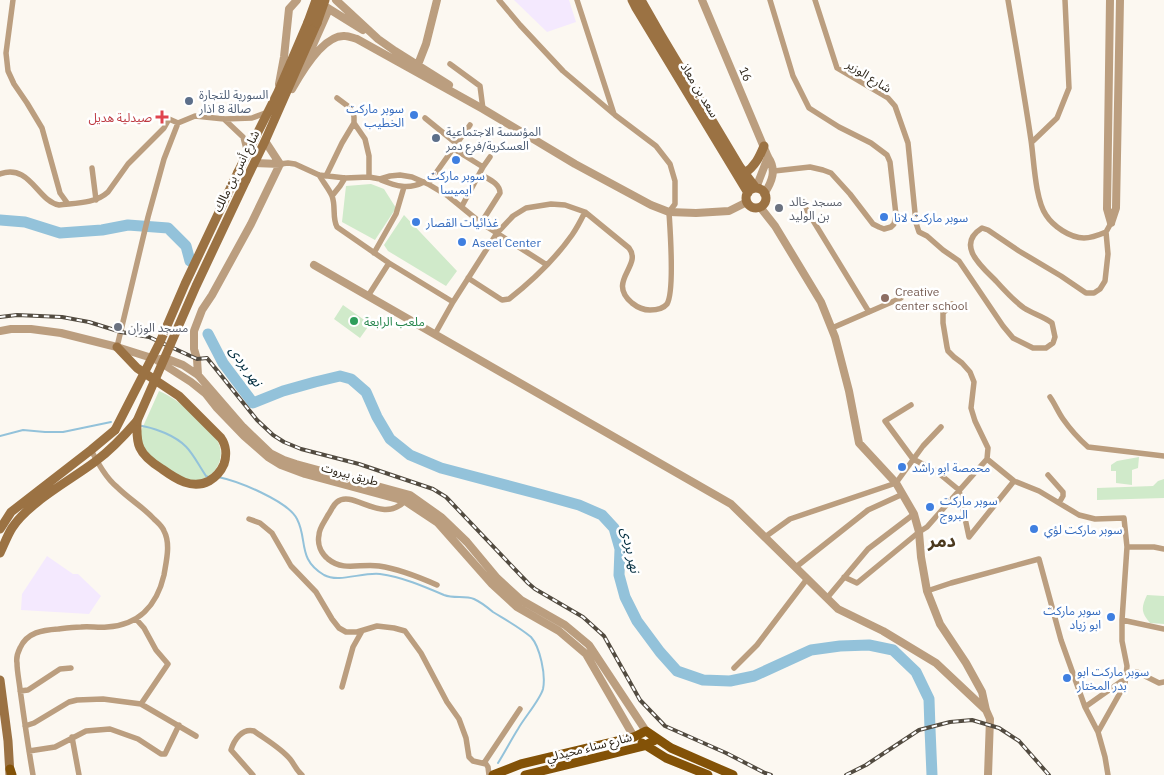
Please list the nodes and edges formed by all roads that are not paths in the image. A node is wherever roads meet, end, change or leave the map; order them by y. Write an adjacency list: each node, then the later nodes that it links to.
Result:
1 (14, 0): 62 (street)
2 (289, 0): 19 (street)
3 (298, 0): 19 (street)
4 (314, 0): 20 (street); 21 (main road, شارع أنس بن مالك, bridge)
5 (324, 0): 21 (main road, شارع أنس بن مالك, bridge)
6 (336, 0): 22 (street)
7 (437, 0): 24 (street)
8 (499, 0): 30 (street)
9 (577, 0): 30 (street)
10 (632, 0): 60 (main road, سعد بن معاذ)
11 (641, 0): 48 (main road, سعد بن معاذ)
12 (702, 0): 39 (street, 16)
13 (770, 0): 47 (street)
14 (815, 0): 70 (street, شارع الوزير)
15 (1008, 0): 37 (street)
16 (1066, 0): 37 (street)
17 (1110, 0): 68 (street)
18 (1120, 0): 68 (street)
19 (289, 9): 26 (street)
20 (329, 9): 22 (street); 25 (street)
21 (312, 22): 26 (main road, شارع أنس بن مالك); 29 (main road, شارع أنس بن مالك)
22 (378, 39): 24 (street)
23 (450, 64): 28 (street)
24 (417, 68): 25 (street); 28 (street)
25 (296, 81): 29 (street)
26 (278, 92): 29 (main road, شارع أنس بن مالك)
27 (337, 98): 34 (street)
28 (483, 109): 67 (street)
29 (272, 114): 32 (street); 36 (main road, شارع أنس بن مالك); 40 (main road, شارع أنس بن مالك)
30 (615, 115): 67 (street)
31 (425, 118): 38 (street)
32 (224, 119): 33 (street); 40 (street)
33 (178, 123): 61 (street); 85 (street)
34 (354, 123): 52 (street); 53 (street)
35 (470, 125): 38 (street)
36 (265, 141): 43 (main road, شارع أنس بن مالك); 44 (street)
37 (1032, 142): 70 (street)
38 (455, 146): 45 (street); 56 (street)
39 (764, 146): 42 (street, 16); 48 (main road)
40 (247, 154): 92 (main road, شارع أنس بن مالك, bridge)
41 (490, 157): 45 (street)
42 (768, 157): 47 (street, 16); 58 (street)
43 (254, 163): 44 (street); 90 (main road, شارع أنس بن مالك, bridge)
44 (280, 164): 51 (street); 87 (street)
45 (483, 167): 50 (street)
46 (92, 168): 61 (street)
47 (774, 171): 58 (street)
48 (745, 173): 58 (main road, سعد بن معاذ)
49 (0, 174): 62 (street)
50 (480, 174): 63 (street); 69 (street)
51 (319, 175): 52 (street); 59 (street)
52 (326, 176): 54 (street)
53 (370, 177): 54 (street); 55 (street)
54 (344, 178): 59 (street)
55 (380, 180): 56 (street); 57 (street)
56 (426, 183): 57 (street); 63 (street)
57 (404, 187): 72 (street)
58 (760, 191): 60 (main road); 64 (main road)
59 (332, 196): 72 (street)
60 (747, 198): 64 (main road); 67 (street)
61 (96, 200): 62 (street)
62 (68, 204)
63 (462, 206): 69 (street)
64 (760, 206): 82 (street)
65 (806, 209): 81 (street)
66 (585, 212): 67 (street); 71 (street); 75 (street)
67 (669, 212)
68 (1110, 222): 70 (street)
69 (481, 223): 71 (street)
70 (1106, 232)
71 (497, 233): 75 (street); 76 (street)
72 (374, 253): 73 (street)
73 (389, 263): 77 (street); 79 (street)
74 (314, 265): 77 (street)
75 (547, 265): 76 (street)
76 (468, 278): 79 (street)
77 (368, 296): 84 (street)
78 (901, 298): 81 (street)
79 (453, 302): 84 (street)
80 (952, 304): 95 (street)
81 (869, 312): 82 (street)
82 (832, 328): 99 (street)
83 (0, 332): 85 (street, طريق بيروت)
84 (435, 334): 108 (street)
85 (117, 347): 86 (street, طريق بيروت); 90 (main road)
86 (155, 359): 87 (street); 102 (street, طريق بيروت)
87 (198, 375): 135 (street)
88 (1050, 397): 93 (street)
89 (911, 405): 94 (street)
90 (137, 421): 96 (main road)
91 (941, 427): 94 (street)
92 (91, 450): 96 (street); 106 (main road)
93 (1164, 456)
94 (913, 459): 99 (street); 100 (street)
95 (987, 459): 98 (street); 100 (street)
96 (96, 461): 111 (main road); 118 (street)
97 (1048, 475): 103 (street)
98 (1014, 481): 100 (street); 103 (street)
99 (896, 483): 101 (street); 108 (street)
100 (959, 490): 107 (street)
101 (903, 494): 104 (street); 112 (street)
102 (404, 501): 115 (street); 138 (street, طريق بيروت)
103 (1059, 504): 109 (street)
104 (914, 514): 107 (street); 113 (street)
105 (249, 519): 121 (street)
106 (0, 529)
107 (919, 532): 113 (street); 116 (street)
108 (765, 537): 112 (street)
109 (1127, 547): 110 (street); 119 (street)
110 (1164, 549)
111 (0, 553)
112 (796, 567): 114 (street)
113 (844, 577): 117 (street)
114 (807, 579): 117 (street); 123 (street)
115 (437, 585)
116 (927, 591): 130 (street); 132 (street)
117 (827, 598): 132 (street)
118 (136, 619): 128 (street); 129 (street)
119 (1122, 620): 120 (street); 124 (street)
120 (1164, 629)
121 (362, 631): 127 (street); 143 (street)
122 (71, 668): 128 (street)
123 (734, 668)
124 (1126, 678): 126 (street); 130 (street); 136 (street)
125 (0, 680): 145 (main road)
126 (1164, 682)
127 (342, 687)
128 (20, 691): 134 (street)
129 (141, 704): 133 (street); 134 (street)
130 (1085, 707): 136 (street)
131 (520, 709): 143 (street)
132 (986, 710): 155 (street)
133 (179, 725): 137 (street); 139 (street)
134 (25, 726): 142 (street)
135 (646, 731): 138 (main road); 140 (main road)
136 (1098, 732): 156 (street)
137 (196, 736)
138 (634, 737): 141 (main road); 151 (main road)
139 (72, 738): 142 (street); 147 (street)
140 (657, 739): 141 (main road, شارع سناء محيدلي); 154 (main road)
141 (644, 746): 152 (main road, شارع سناء محيدلي); 153 (main road)
142 (29, 751): 146 (street)
143 (484, 763): 150 (street)
144 (294, 772): 148 (street); 149 (street)
145 (11, 773)
146 (33, 775)
147 (79, 775)
148 (253, 775)
149 (302, 775)
150 (488, 775)
151 (493, 775)
152 (525, 775)
153 (708, 775)
154 (733, 775)
155 (988, 775)
156 (1108, 775)

